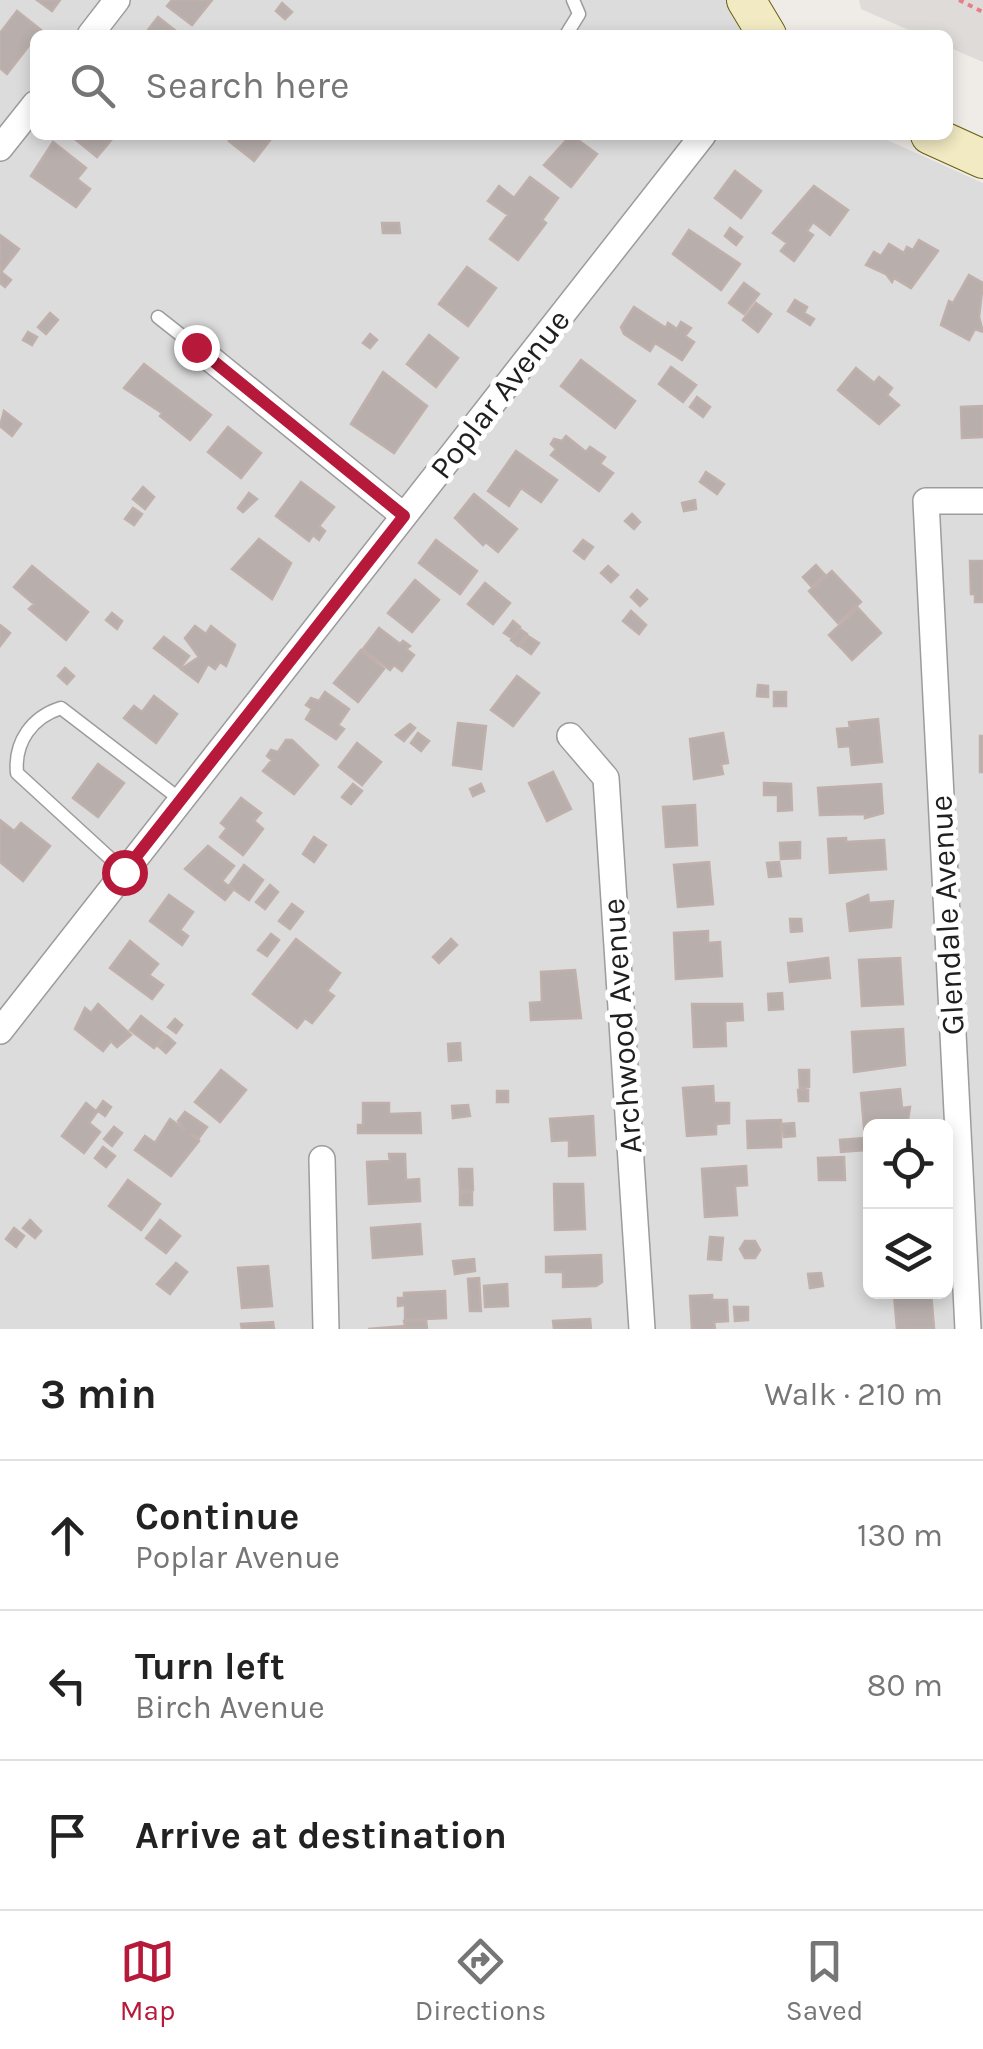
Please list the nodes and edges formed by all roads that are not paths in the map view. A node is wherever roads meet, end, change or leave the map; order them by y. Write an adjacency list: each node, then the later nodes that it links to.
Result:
1 (117, 0): 4 (street)
2 (573, 0): 5 (lane)
3 (746, 0): 6 (main road)
4 (94, 30)
5 (569, 30)
6 (763, 30)
7 (30, 110): 10 (street)
8 (699, 140): 15 (street, Poplar Avenue)
9 (941, 140): 11 (main road)
10 (0, 148)
11 (983, 159)
12 (158, 316): 13 (lane)
13 (196, 347): 15 (street)
14 (983, 501): 23 (street, Glendale Avenue)
15 (404, 516): 17 (street, Poplar Avenue)
16 (570, 736): 22 (street, Archwood Avenue)
17 (181, 800): 18 (street, Poplar Avenue); 18 (lane)
18 (124, 872): 19 (street, Poplar Avenue)
19 (2, 1023)
20 (322, 1159): 21 (street)
21 (326, 1329)
22 (642, 1329)
23 (968, 1329)

